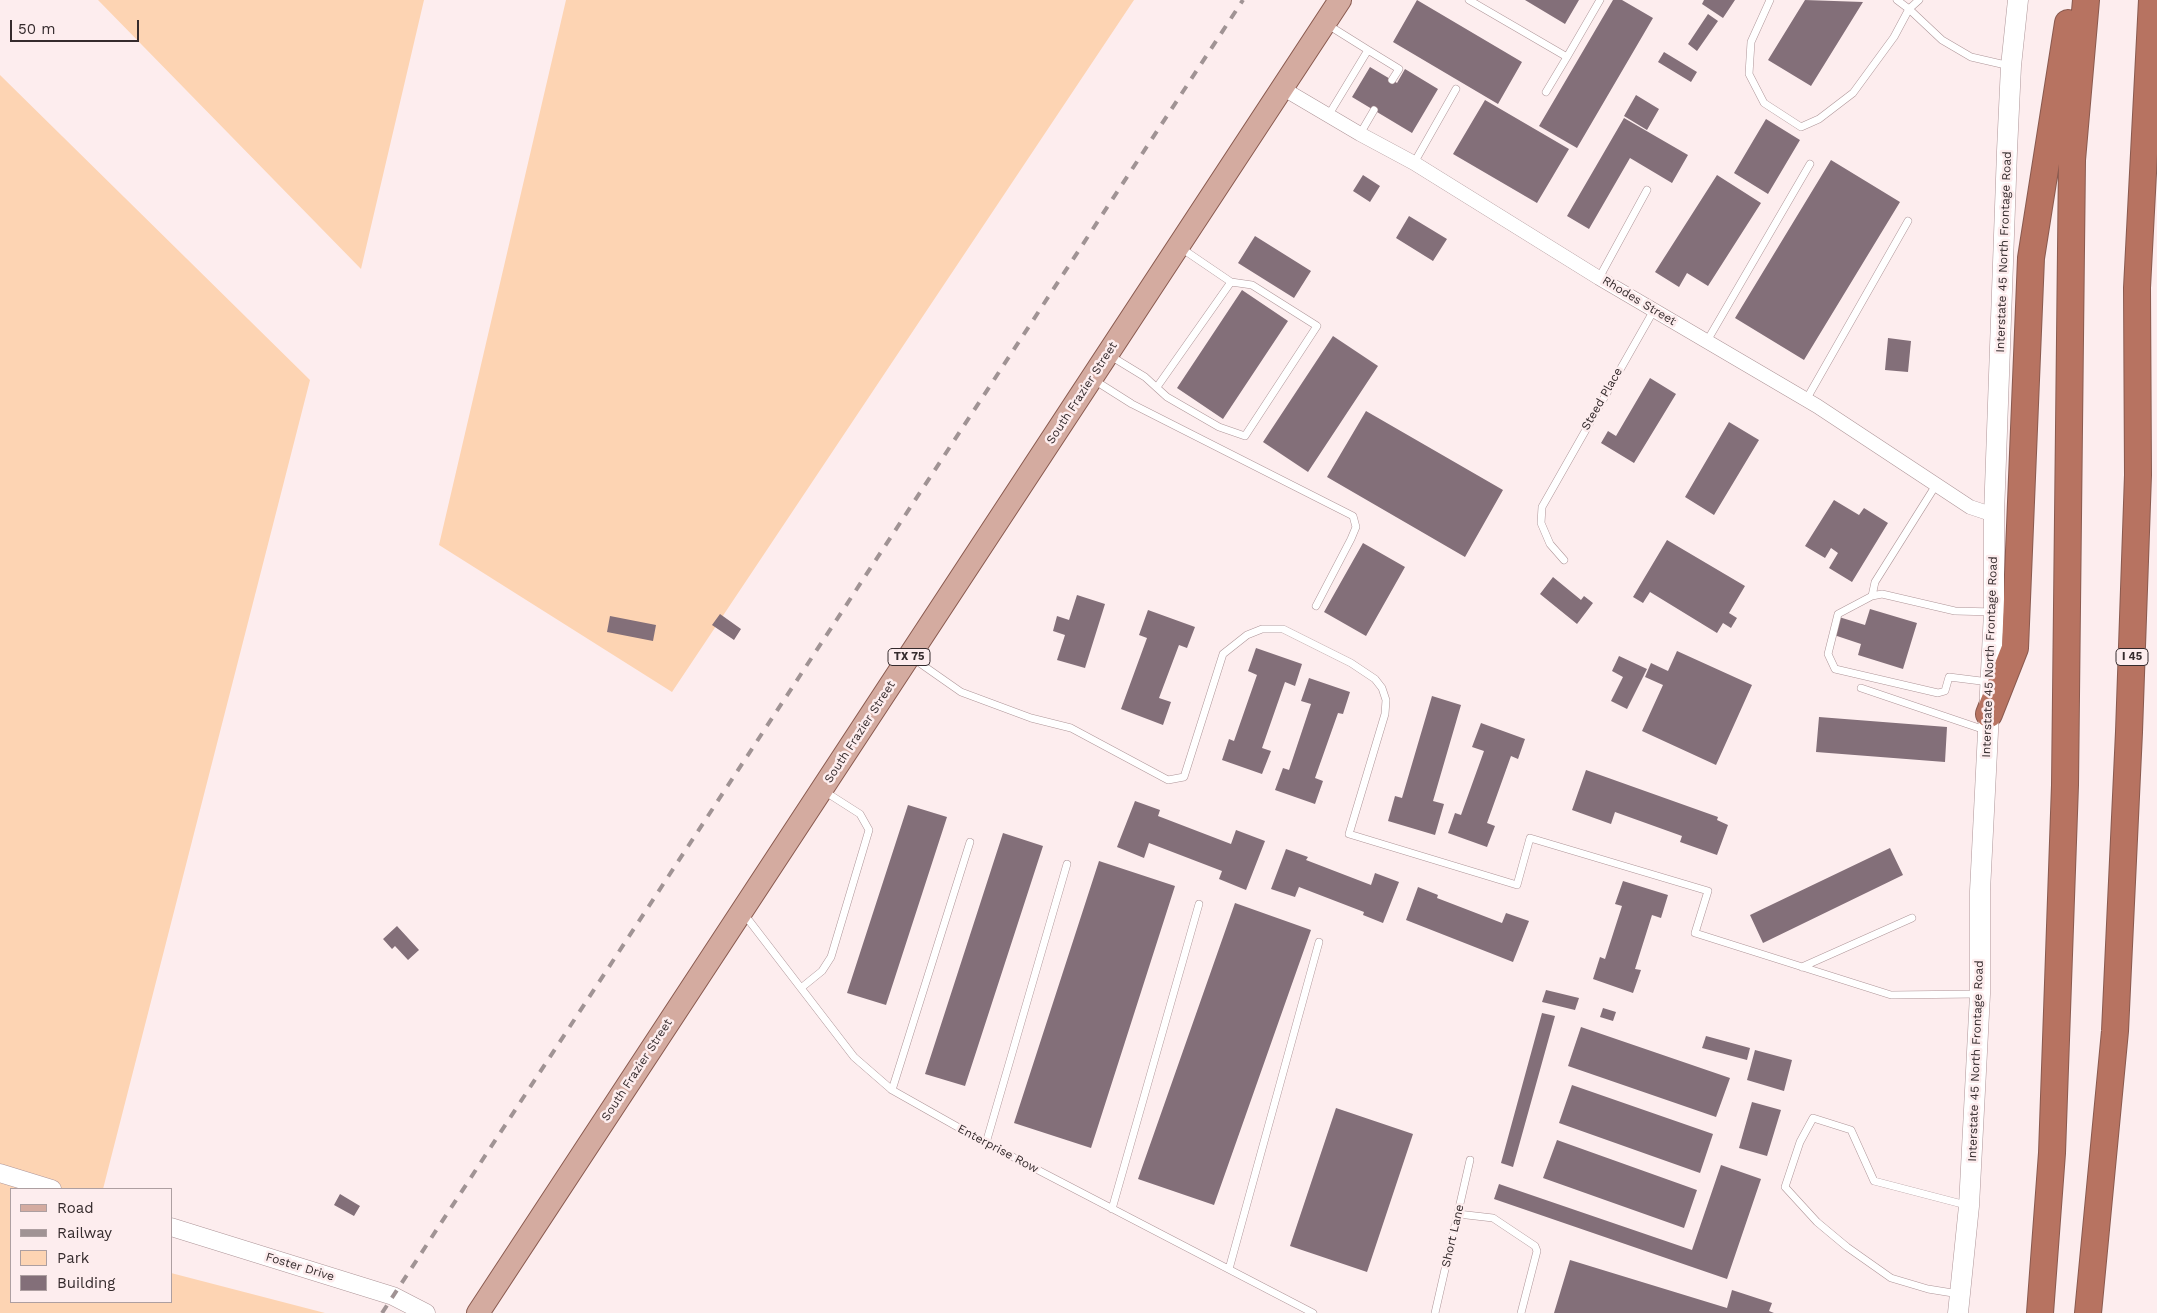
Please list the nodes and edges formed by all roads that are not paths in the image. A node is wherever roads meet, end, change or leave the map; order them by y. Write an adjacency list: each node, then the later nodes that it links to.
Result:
1 (1340, 0): 12 (main road, South Frazier Street / TX 75)
2 (1469, 0): 14 (lane)
3 (1600, 0): 14 (lane)
4 (1770, 0): 11 (lane)
5 (1897, 0): 11 (lane)
6 (1919, 0): 11 (lane)
7 (2018, 0): 15 (main road, Interstate 45 North Frontage Road)
8 (2071, 0): 45 (highway)
9 (2086, 0): 72 (highway)
10 (2152, 0): 73 (highway, I 45)
11 (1909, 9): 15 (lane)
12 (1325, 23): 13 (lane); 17 (main road, South Frazier Street / TX 75)
13 (1368, 50): 16 (lane); 21 (lane)
14 (1567, 57): 19 (lane)
15 (2011, 66): 37 (main road, Interstate 45 North Frontage Road)
16 (1392, 80)
17 (1282, 88): 21 (street, Rhodes Street); 27 (main road, South Frazier Street / TX 75)
18 (1456, 90): 23 (lane)
19 (1546, 92)
20 (1374, 110): 22 (lane)
21 (1328, 116): 22 (street, Rhodes Street)
22 (1360, 134): 23 (street, Rhodes Street)
23 (1414, 164): 28 (street, Rhodes Street)
24 (1810, 164): 31 (lane)
25 (1647, 190): 28 (lane)
26 (1908, 221): 35 (lane)
27 (1178, 246): 29 (lane); 32 (main road, South Frazier Street / TX 75)
28 (1599, 278): 30 (street, Rhodes Street)
29 (1231, 282): 34 (lane); 34 (lane)
30 (1654, 310): 31 (street, Rhodes Street); 38 (lane, Steed Place)
31 (1706, 341): 35 (street, Rhodes Street)
32 (1108, 354): 33 (main road, South Frazier Street / TX 75); 34 (lane)
33 (1092, 378): 40 (lane); 42 (main road, South Frazier Street / TX 75)
34 (1157, 388)
35 (1806, 400): 36 (street, Rhodes Street)
36 (1936, 485): 37 (street, Rhodes Street); 39 (lane)
37 (1994, 515): 41 (main road, Interstate 45 North Frontage Road)
38 (1564, 560)
39 (1872, 596): 41 (lane); 43 (lane)
40 (1316, 606)
41 (1994, 612): 43 (main road, Interstate 45 North Frontage Road)
42 (910, 656): 46 (main road, South Frazier Street / TX 75); 53 (lane)
43 (1990, 682): 45 (main road, Interstate 45 North Frontage Road)
44 (1861, 688): 45 (lane)
45 (1989, 722): 55 (main road, Interstate 45 North Frontage Road)
46 (822, 789): 50 (main road, South Frazier Street / TX 75); 54 (lane)
47 (970, 842): 56 (lane)
48 (1067, 864): 57 (lane)
49 (1198, 904): 62 (lane)
50 (742, 911): 54 (lane, Enterprise Row); 68 (main road, South Frazier Street / TX 75)
51 (1912, 918): 53 (lane)
52 (1319, 942): 65 (lane)
53 (1802, 967): 55 (lane)
54 (802, 988): 56 (lane, Enterprise Row)
55 (1980, 994): 61 (main road, Interstate 45 North Frontage Road)
56 (892, 1090): 57 (lane, Enterprise Row)
57 (986, 1143): 62 (lane, Enterprise Row)
58 (1470, 1160): 63 (lane, Short Lane)
59 (0, 1173): 60 (street)
60 (49, 1188)
61 (1969, 1206): 66 (main road, Interstate 45 North Frontage Road); 66 (lane)
62 (1112, 1209): 65 (lane, Enterprise Row)
63 (1458, 1214): 70 (lane, Short Lane); 71 (lane)
64 (172, 1226): 67 (street, Foster Drive)
65 (1229, 1269): 69 (lane, Enterprise Row)
66 (1959, 1303)
67 (426, 1313)
68 (478, 1313)
69 (1313, 1313)
70 (1435, 1313)
71 (1521, 1313)
72 (2040, 1313)
73 (2088, 1313)

